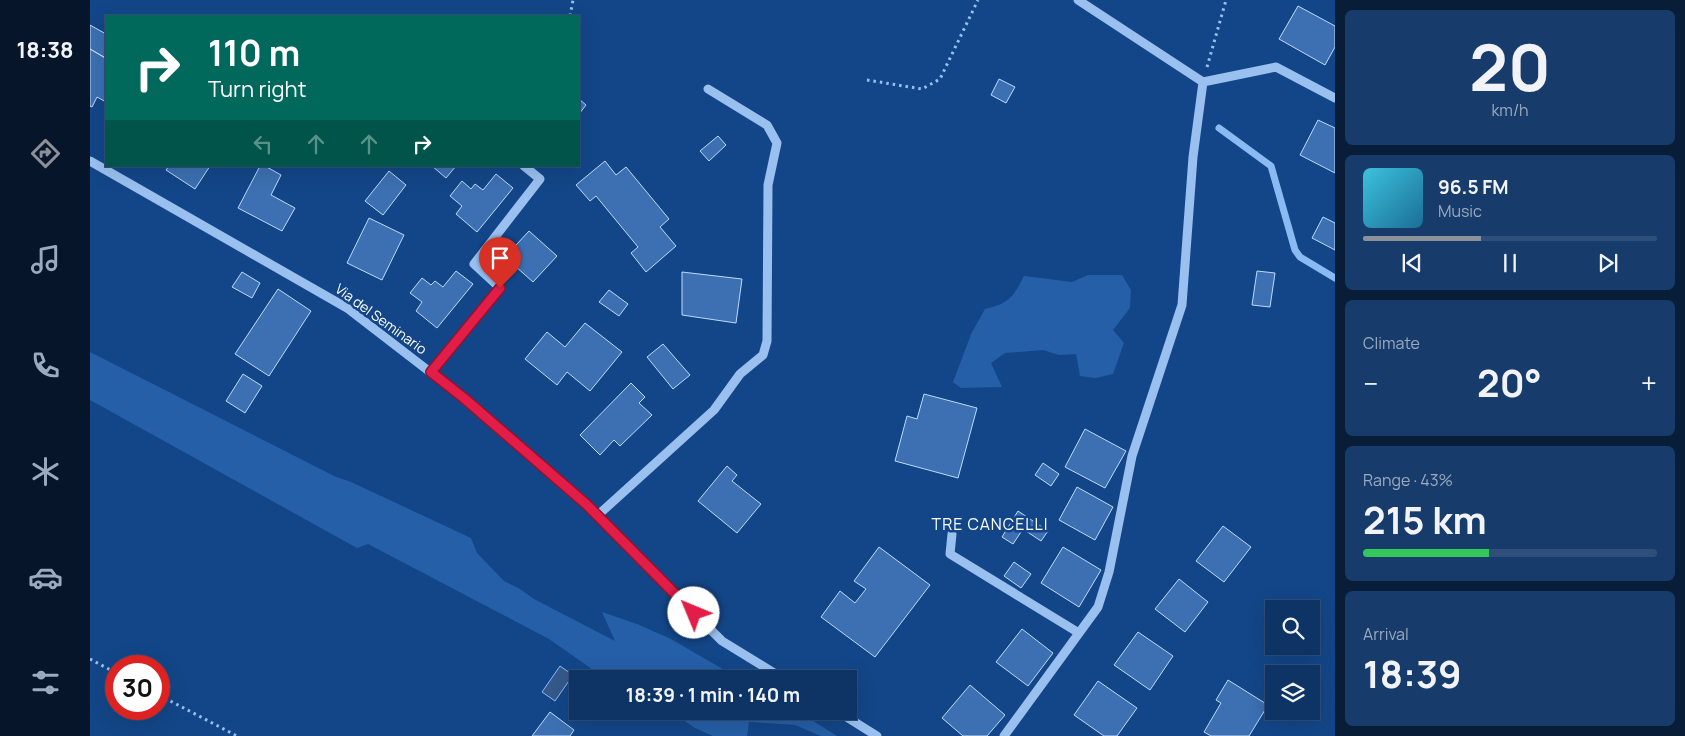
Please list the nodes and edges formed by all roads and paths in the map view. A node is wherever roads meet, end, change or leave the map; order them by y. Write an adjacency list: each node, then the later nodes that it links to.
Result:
1 (573, 0): 5 (path)
2 (978, 0): 6 (path)
3 (1078, 0): 7 (street)
4 (1226, 0): 7 (path)
5 (570, 15)
6 (867, 80)
7 (1203, 82): 9 (street); 15 (street)
8 (708, 89): 13 (street)
9 (1335, 98)
10 (90, 162): 12 (street, Via del Seminario)
11 (525, 167): 12 (street)
12 (431, 372): 13 (street, Via del Seminario)
13 (597, 516): 18 (street, Via del Seminario)
14 (952, 534): 15 (street)
15 (1079, 634): 23 (street)
16 (90, 659): 17 (path)
17 (105, 667)
18 (769, 670)
19 (170, 701): 21 (path)
20 (851, 720): 22 (street)
21 (237, 736)
22 (877, 736)
23 (1004, 736)

